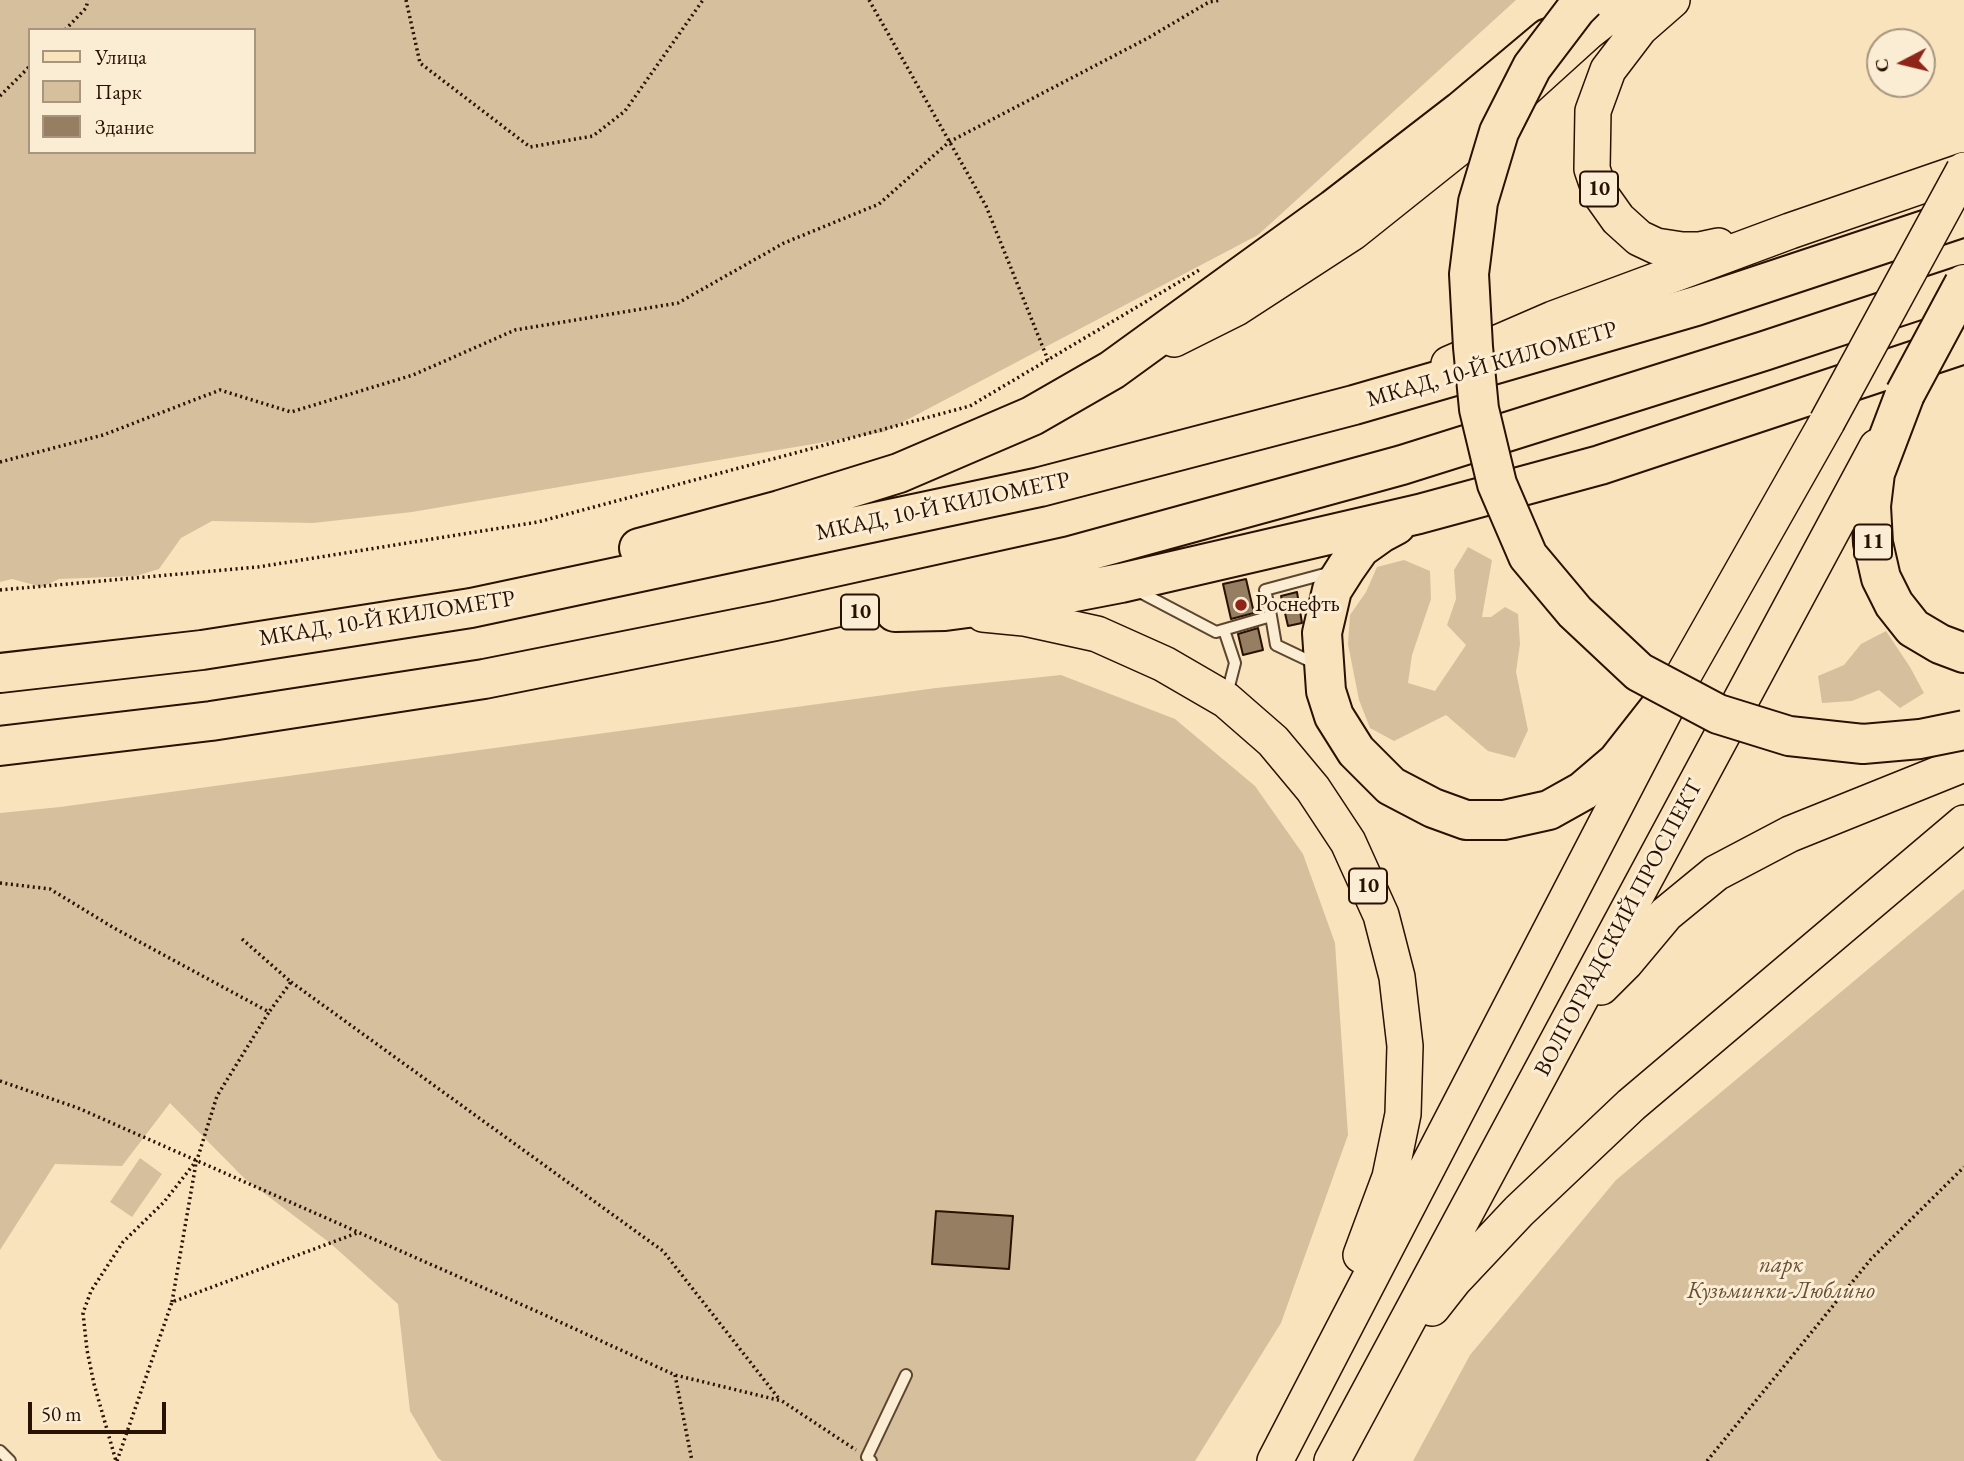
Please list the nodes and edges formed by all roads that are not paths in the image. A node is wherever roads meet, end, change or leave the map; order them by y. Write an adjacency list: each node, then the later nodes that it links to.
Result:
1 (1585, 0): 26 (highway, bridge)
2 (1592, 0): 10 (highway)
3 (1629, 0): 10 (main road)
4 (1672, 0): 7 (main road, 10)
5 (1964, 171): 7 (main road); 24 (main road, bridge)
6 (1964, 216): 12 (highway, МКАД, 10-Й КИЛОМЕТР)
7 (1790, 231): 12 (main road)
8 (1964, 285): 11 (highway, bridge); 19 (highway)
9 (1964, 344): 13 (highway)
10 (1112, 370): 16 (highway)
11 (1905, 394): 21 (highway, 11); 30 (main road, ВОЛГОГРАДСКИЙ ПРОСПЕКТ)
12 (1354, 405): 16 (highway, МКАД, 10-Й КИЛОМЕТР)
13 (1419, 514): 14 (highway); 15 (highway)
14 (1346, 568): 18 (lane); 22 (highway)
15 (1121, 583): 17 (highway); 20 (lane)
16 (471, 607): 23 (highway, МКАД, 10-Й КИЛОМЕТР)
17 (945, 611): 19 (highway, 10); 25 (main road, 10)
18 (1270, 616): 20 (lane); 22 (lane)
19 (775, 621): 27 (highway)
20 (1224, 630): 25 (lane)
21 (1964, 653)
22 (1323, 668): 24 (highway)
23 (0, 673)
24 (1679, 682): 33 (main road)
25 (1226, 700): 33 (main road, 10)
26 (1964, 730)
27 (0, 746)
28 (1964, 764): 30 (main road)
29 (1964, 823): 32 (main road)
30 (1572, 1016): 32 (main road, ВОЛГОГРАДСКИЙ ПРОСПЕКТ)
31 (906, 1376): 35 (lane)
32 (1372, 1386): 38 (main road, ВОЛГОГРАДСКИЙ ПРОСПЕКТ)
33 (1306, 1401): 37 (main road)
34 (0, 1451): 36 (lane)
35 (869, 1459)
36 (10, 1461)
37 (1275, 1461)
38 (1332, 1461)

